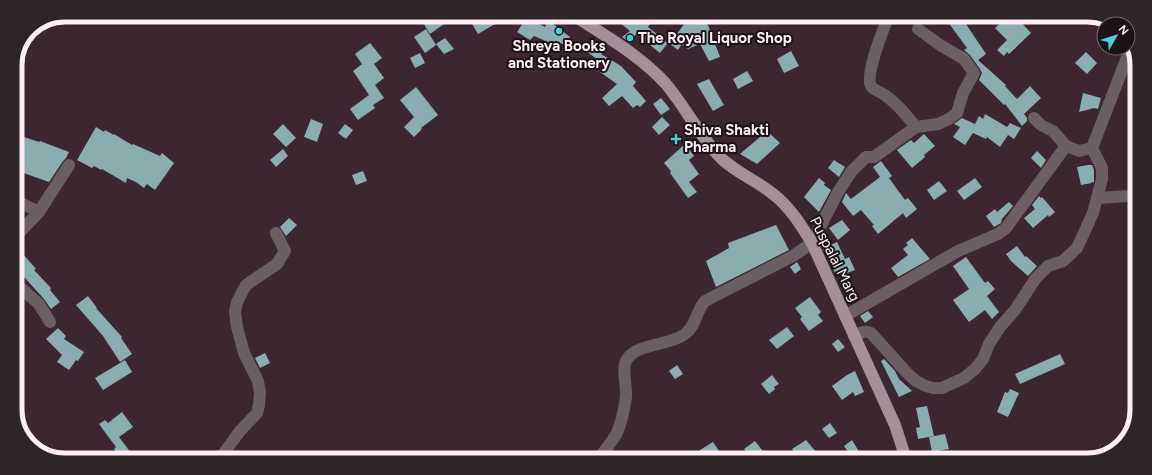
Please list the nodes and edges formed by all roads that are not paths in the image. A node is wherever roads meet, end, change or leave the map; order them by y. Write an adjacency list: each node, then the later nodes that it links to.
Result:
1 (584, 22): 16 (main road, Puspalal Marg)
2 (887, 22): 6 (street)
3 (918, 29): 6 (street)
4 (1128, 56): 8 (street)
5 (1034, 118): 7 (street)
6 (916, 127): 16 (street)
7 (1066, 146): 8 (street); 18 (street)
8 (1092, 148): 11 (street)
9 (69, 165): 13 (street)
10 (1130, 195): 11 (street)
11 (1097, 198): 20 (street)
12 (22, 204): 13 (street)
13 (39, 212): 14 (street)
14 (22, 230)
15 (276, 233): 21 (street)
16 (812, 243): 18 (main road, Puspalal Marg); 22 (street)
17 (22, 289): 19 (street)
18 (845, 316): 20 (main road, Puspalal Marg)
19 (50, 322)
20 (854, 336): 23 (main road, Puspalal Marg)
21 (224, 453)
22 (604, 453)
23 (904, 453)

